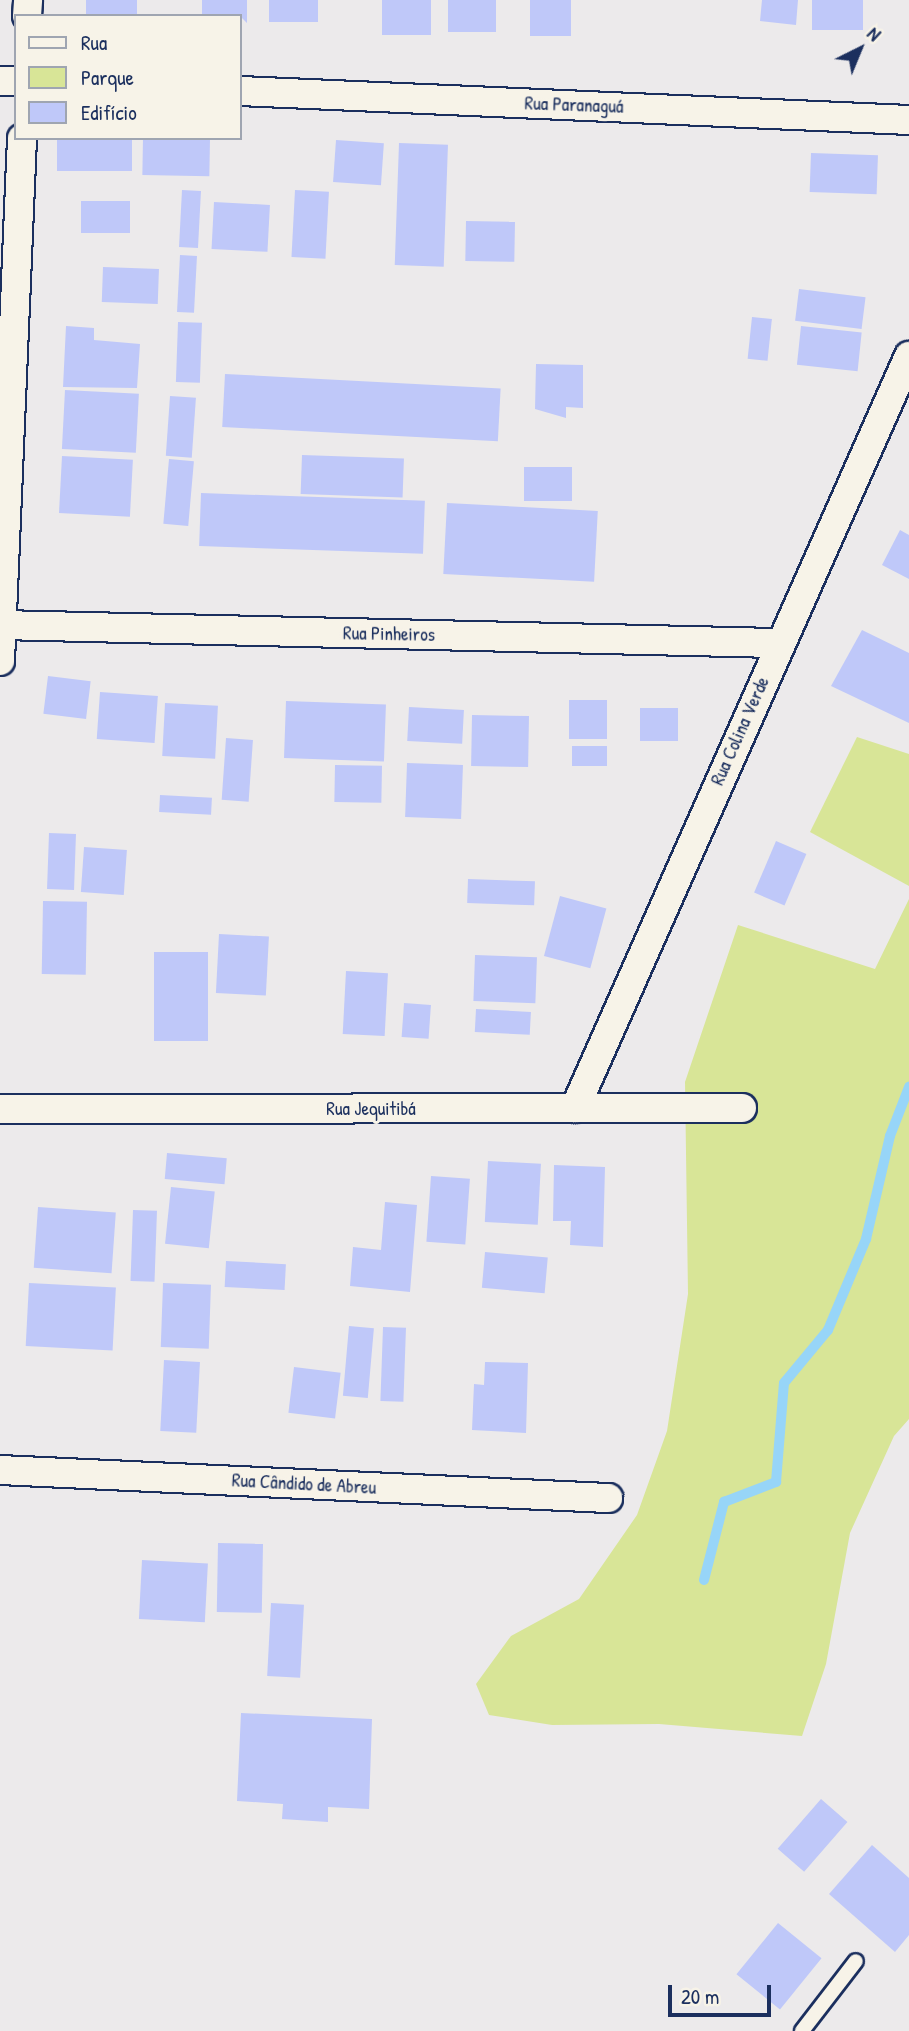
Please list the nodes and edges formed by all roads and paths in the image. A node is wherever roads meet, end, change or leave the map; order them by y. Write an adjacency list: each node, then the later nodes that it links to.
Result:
1 (242, 91): 2 (street, Rua Paranaguá)
2 (909, 120)
3 (22, 140): 5 (street)
4 (909, 356): 6 (street, Rua Colina Verde)
5 (1, 625): 6 (street, Rua Pinheiros); 7 (street)
6 (778, 643): 8 (street, Rua Colina Verde)
7 (0, 661)
8 (575, 1108): 9 (street, Rua Jequitibá); 10 (street, Rua Jequitibá)
9 (742, 1108)
10 (0, 1110)
11 (0, 1470): 12 (street, Rua Cândido de Abreu)
12 (608, 1497)
13 (856, 1961): 14 (lane)
14 (802, 2031)

